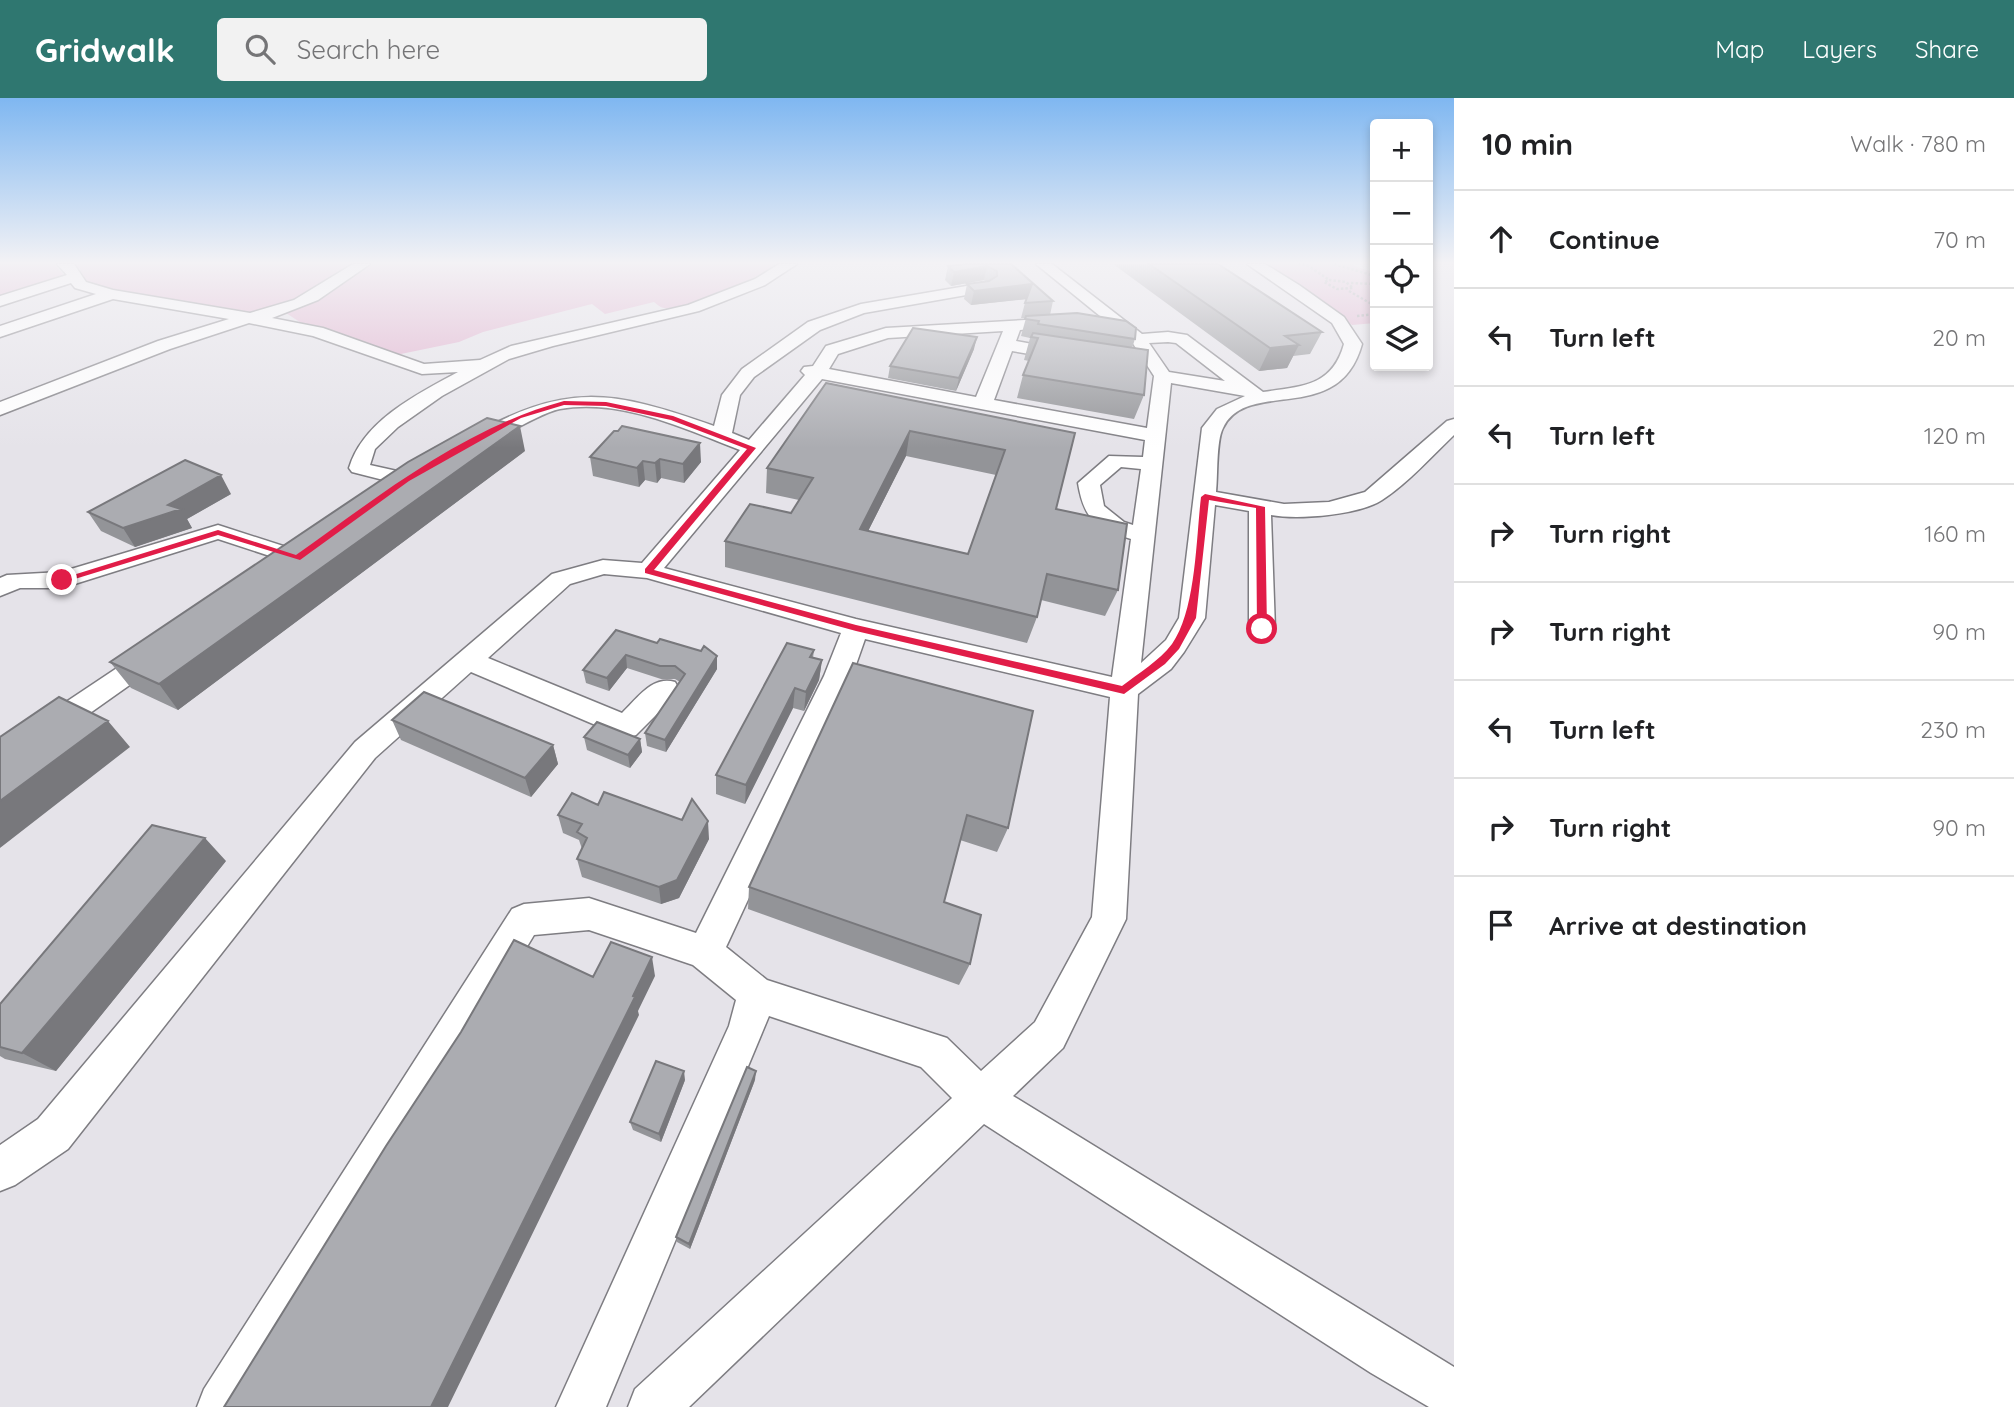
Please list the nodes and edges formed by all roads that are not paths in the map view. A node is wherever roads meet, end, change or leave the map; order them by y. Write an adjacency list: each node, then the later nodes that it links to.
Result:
1 (21, 325): 10 (street)
2 (224, 325): 18 (street)
3 (282, 325): 14 (street)
4 (621, 325): 14 (street)
5 (817, 325): 20 (street)
6 (1027, 325): 9 (street)
7 (1097, 325): 13 (street)
8 (1341, 325): 16 (street)
9 (1013, 326): 11 (street); 15 (street)
10 (0, 332)
11 (1006, 345): 12 (street); 17 (street)
12 (1082, 357)
13 (1148, 362): 16 (street); 16 (street); 22 (street)
14 (487, 365): 25 (street)
15 (814, 371): 17 (street); 21 (street)
16 (1254, 394): 27 (street)
17 (984, 404): 22 (street)
18 (0, 409)
19 (1454, 425): 28 (street)
20 (721, 436): 21 (street); 23 (street)
21 (752, 448): 32 (street)
22 (1154, 450): 29 (street); 29 (street)
23 (452, 454)
24 (429, 467): 25 (street)
25 (407, 480): 26 (street)
26 (385, 495)
27 (1205, 497): 28 (street); 40 (street)
28 (1260, 507): 36 (street)
29 (1143, 535): 40 (street)
30 (319, 542): 31 (street)
31 (297, 558): 33 (street); 34 (street)
32 (648, 571): 35 (street); 38 (street)
33 (274, 574)
34 (0, 588)
35 (856, 628): 40 (street); 42 (street)
36 (1262, 629)
37 (172, 644): 41 (street)
38 (468, 660): 39 (street); 45 (street)
39 (665, 689)
40 (1124, 690): 44 (street)
41 (0, 761)
42 (705, 952): 43 (street); 47 (street)
43 (756, 994): 44 (street); 48 (street)
44 (981, 1099): 46 (street); 49 (street)
45 (0, 1170)
46 (1454, 1394)
47 (222, 1407)
48 (581, 1407)
49 (653, 1407)

